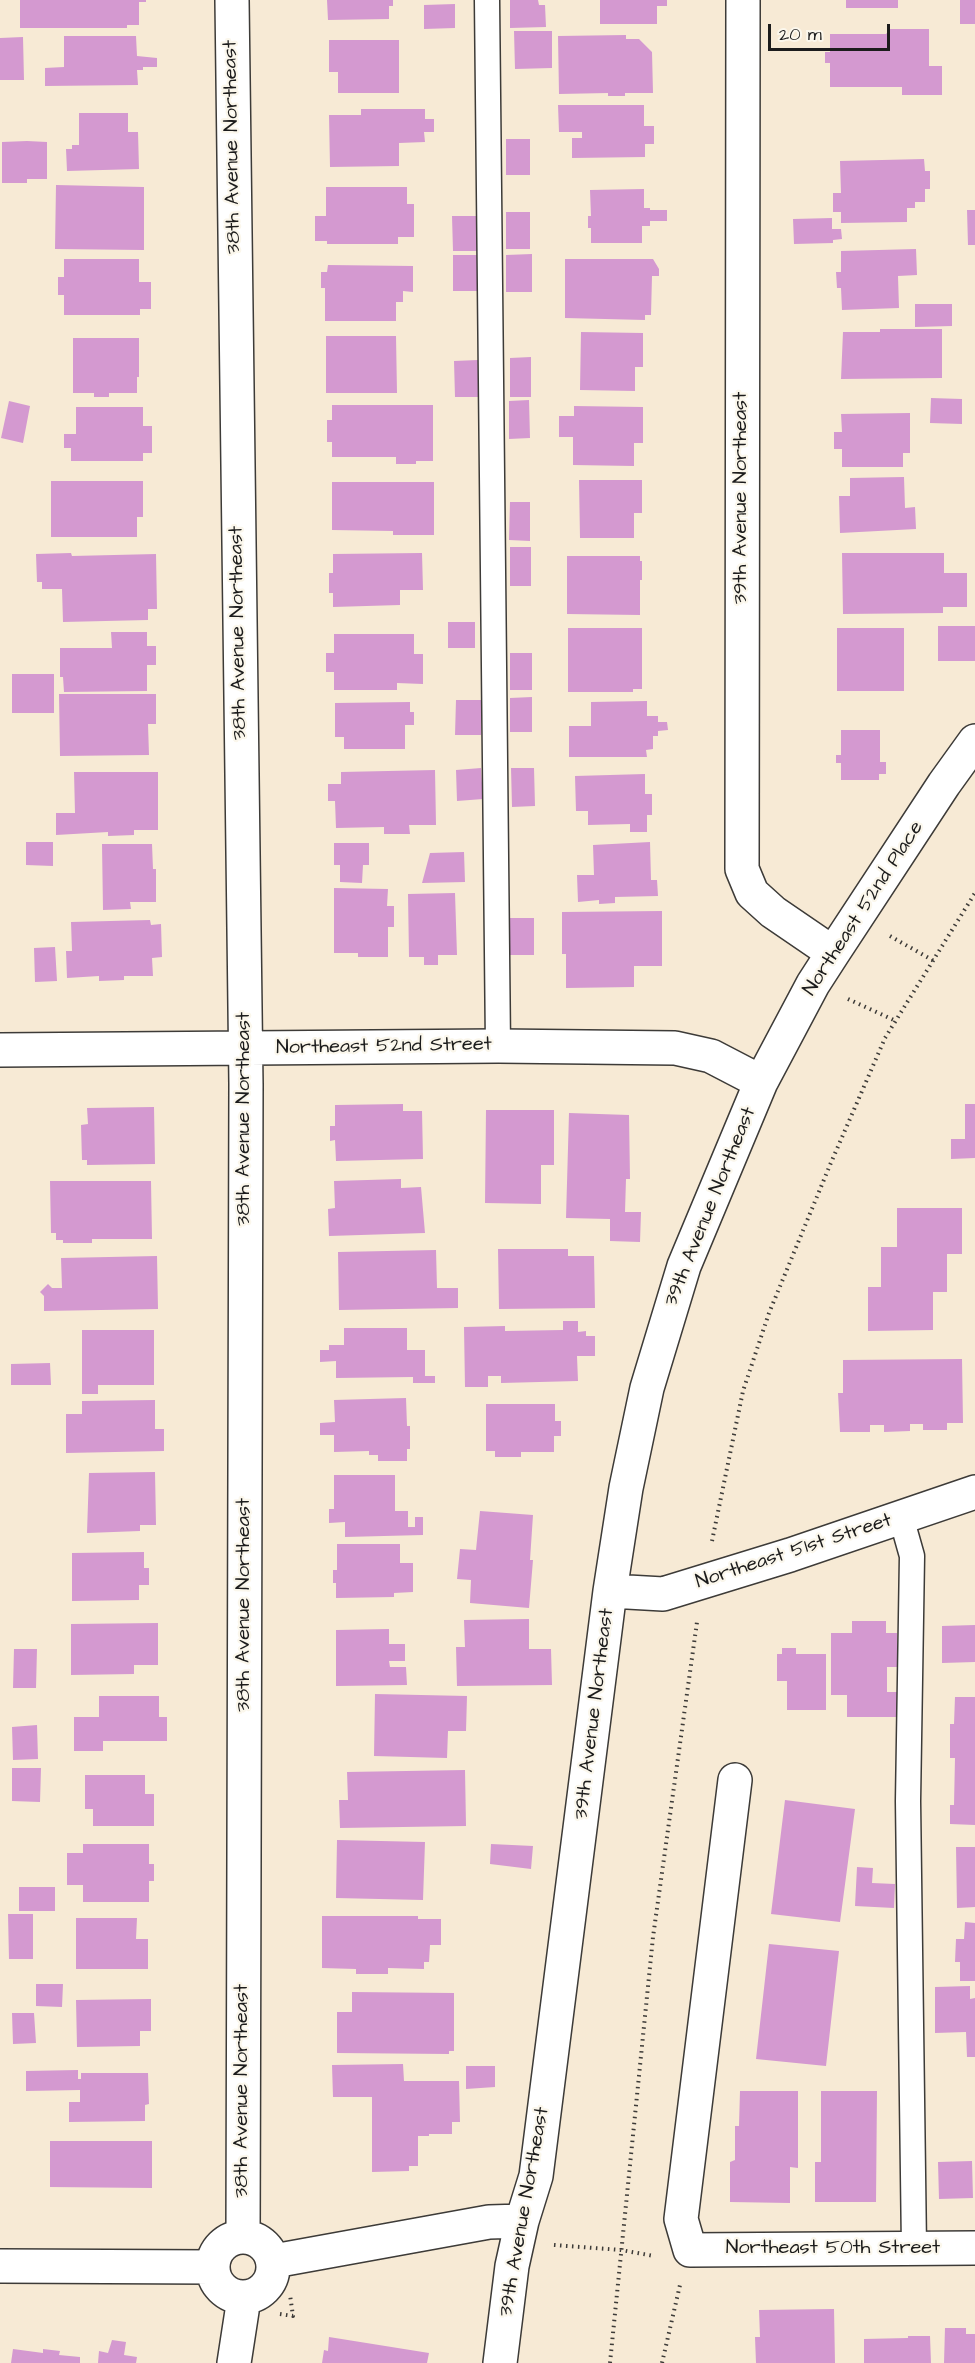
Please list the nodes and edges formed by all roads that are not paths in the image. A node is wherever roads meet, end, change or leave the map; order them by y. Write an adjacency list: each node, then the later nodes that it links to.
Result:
1 (231, 0): 7 (street, 38th Avenue Northeast)
2 (487, 0): 6 (lane)
3 (743, 0): 5 (street, 39th Avenue Northeast)
4 (975, 741): 5 (street, Northeast 52nd Place)
5 (833, 953): 9 (street, Northeast 52nd Place)
6 (498, 1046): 7 (street, Northeast 52nd Street); 9 (street, Northeast 52nd Street)
7 (245, 1049): 8 (street, Northeast 52nd Street); 15 (street, 38th Avenue Northeast)
8 (0, 1050)
9 (761, 1082): 12 (street, 39th Avenue Northeast)
10 (975, 1492): 11 (street, Northeast 51st Street)
11 (901, 1517): 12 (street, Northeast 51st Street); 16 (lane)
12 (610, 1591): 14 (street, 39th Avenue Northeast)
13 (735, 1780): 16 (street, Northeast 50th Street)
14 (522, 2221): 20 (street); 23 (street, 39th Avenue Northeast)
15 (243, 2237): 19 (street); 20 (street)
16 (914, 2248): 17 (street, Northeast 50th Street)
17 (975, 2248)
18 (0, 2266): 19 (street)
19 (213, 2267): 21 (street)
20 (281, 2273): 21 (street)
21 (244, 2298): 22 (street)
22 (234, 2363)
23 (500, 2363)

